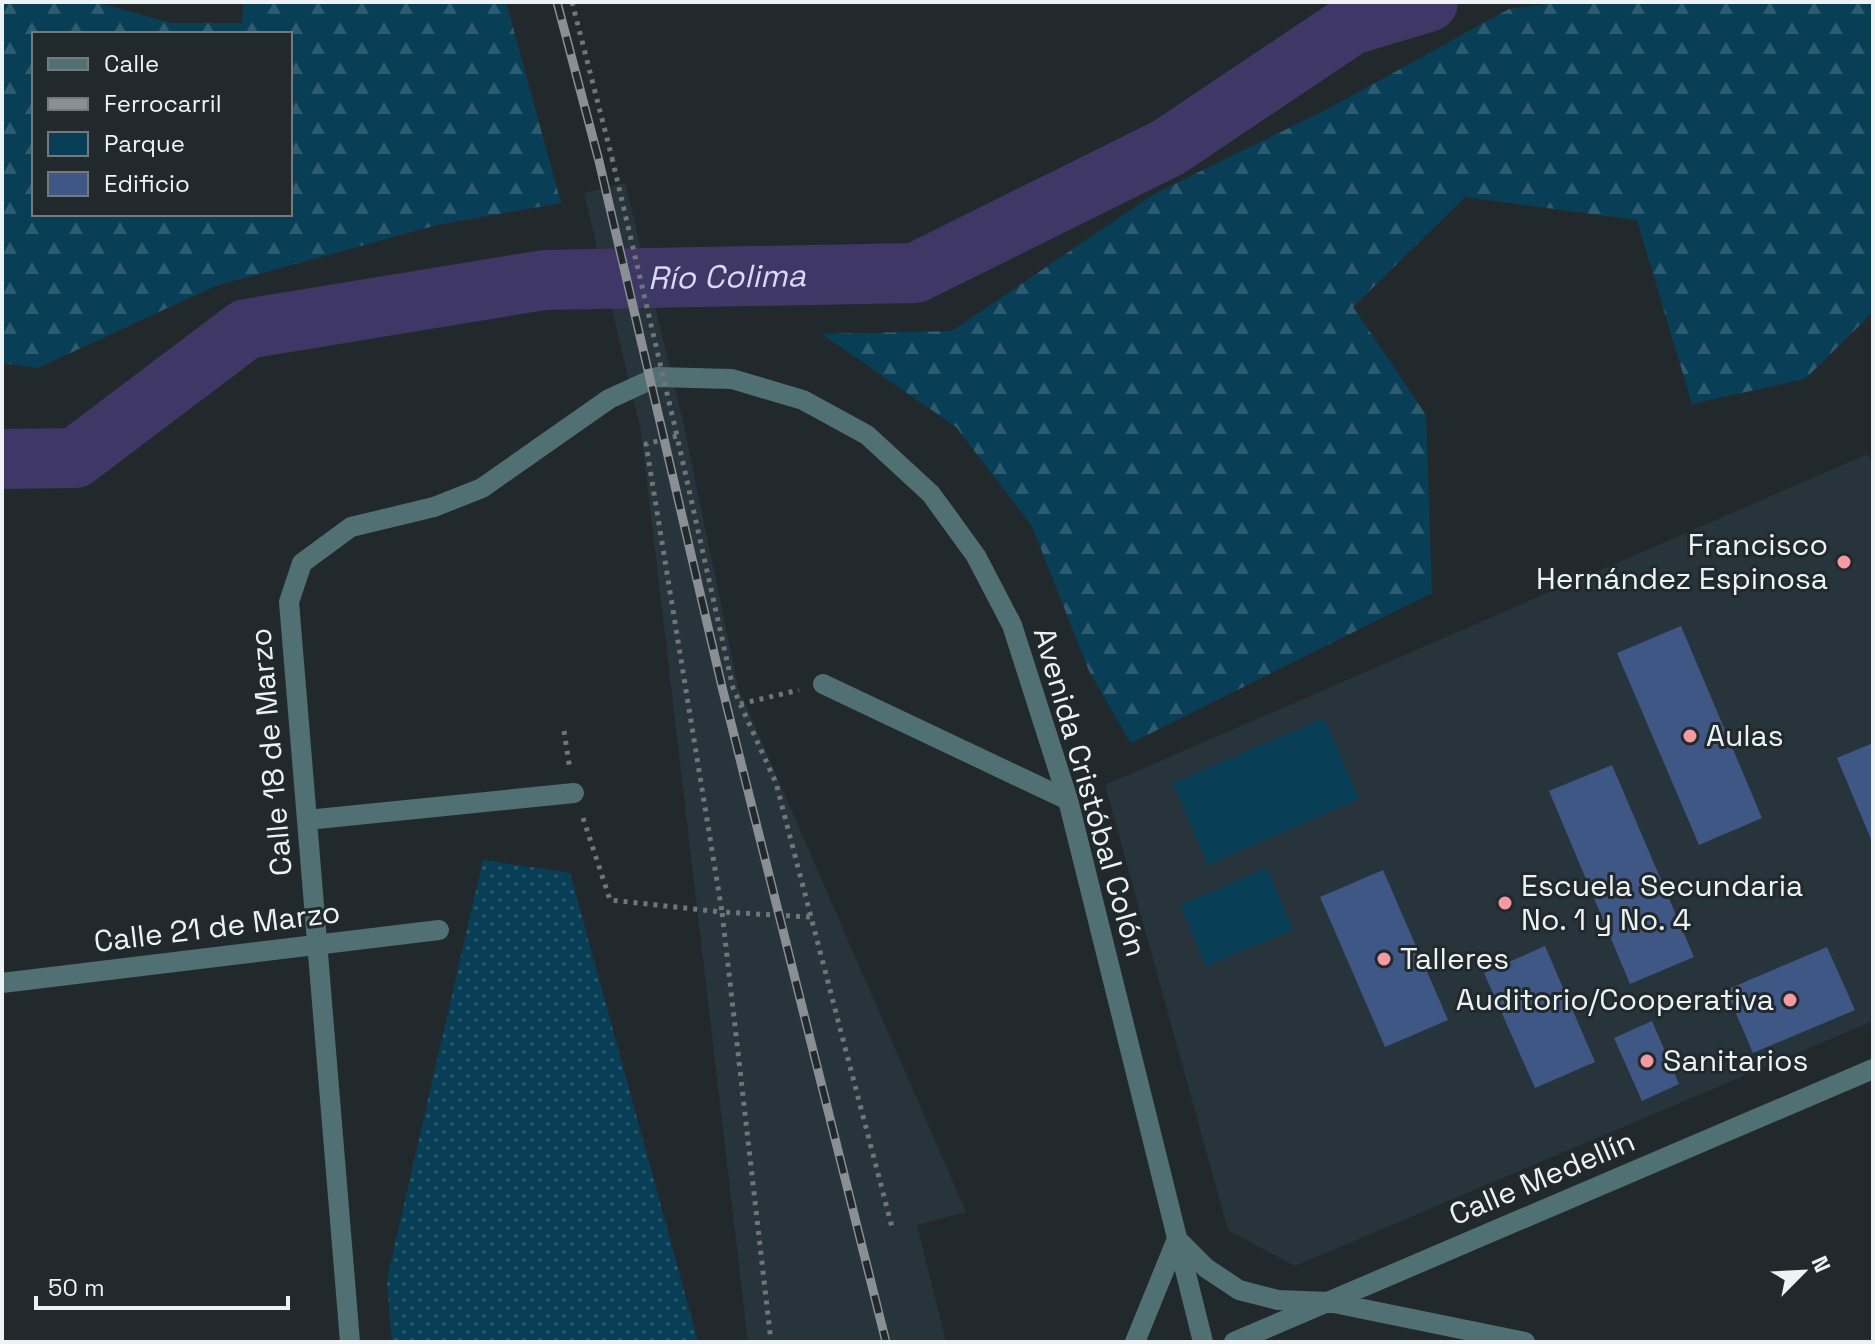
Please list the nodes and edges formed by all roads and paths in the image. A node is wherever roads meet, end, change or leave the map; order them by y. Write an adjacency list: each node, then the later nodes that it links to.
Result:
1 (572, 2): 3 (path, bridge)
2 (657, 377): 8 (street, Avenida Cristóbal Colón); 9 (street, Calle 18 de Marzo)
3 (677, 436): 5 (path); 10 (path)
4 (823, 684): 5 (path); 8 (street)
5 (740, 704): 11 (path)
6 (564, 731): 7 (path)
7 (574, 793): 9 (street); 10 (path)
8 (1068, 800): 17 (street, Avenida Cristóbal Colón)
9 (307, 820): 13 (street, Calle 18 de Marzo)
10 (722, 912): 11 (path); 20 (path)
11 (810, 917): 16 (path)
12 (439, 930): 13 (street, Calle 21 de Marzo)
13 (319, 945): 14 (street, Calle 21 de Marzo); 19 (street, Calle 18 de Marzo)
14 (2, 983)
15 (1873, 1069): 18 (street, Calle Medellín)
16 (893, 1231)
17 (1177, 1239): 18 (street); 21 (street); 22 (street, Avenida Cristóbal Colón)
18 (1329, 1302): 23 (street, Calle Medellín); 24 (street)
19 (350, 1342)
20 (771, 1342)
21 (1135, 1342)
22 (1203, 1342)
23 (1234, 1342)
24 (1525, 1342)

